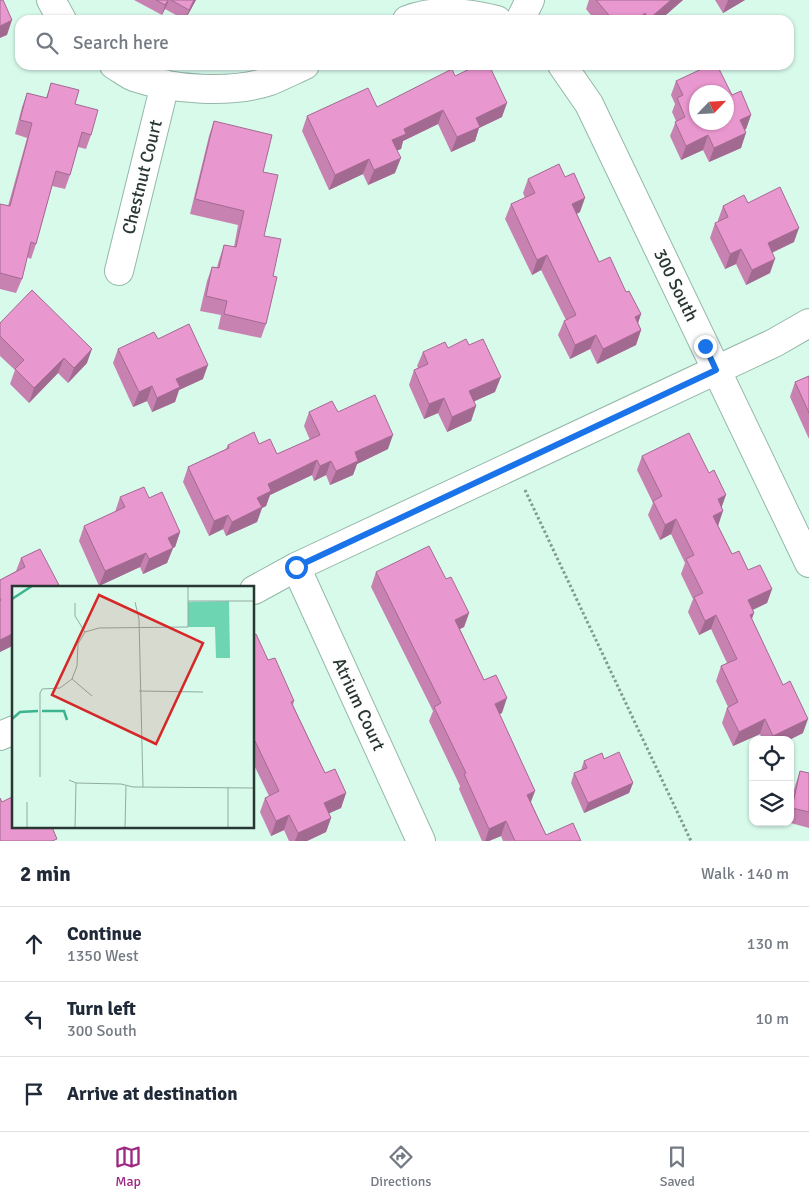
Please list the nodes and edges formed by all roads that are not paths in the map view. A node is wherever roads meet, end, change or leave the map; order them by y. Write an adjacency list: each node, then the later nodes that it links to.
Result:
1 (52, 0): 3 (street)
2 (530, 0): 6 (street)
3 (60, 15)
4 (426, 15): 5 (street)
5 (461, 15)
6 (522, 15)
7 (123, 70): 10 (street)
8 (294, 70): 10 (street)
9 (565, 70): 13 (street, 300 South)
10 (165, 84): 11 (street, Chestnut Court)
11 (118, 271)
12 (809, 324): 13 (street)
13 (716, 370): 14 (street, 300 South); 15 (street)
14 (809, 563)
15 (296, 567): 16 (street); 19 (street, Atrium Court)
16 (255, 589)
17 (12, 731): 18 (street)
18 (0, 736)
19 (421, 841)

